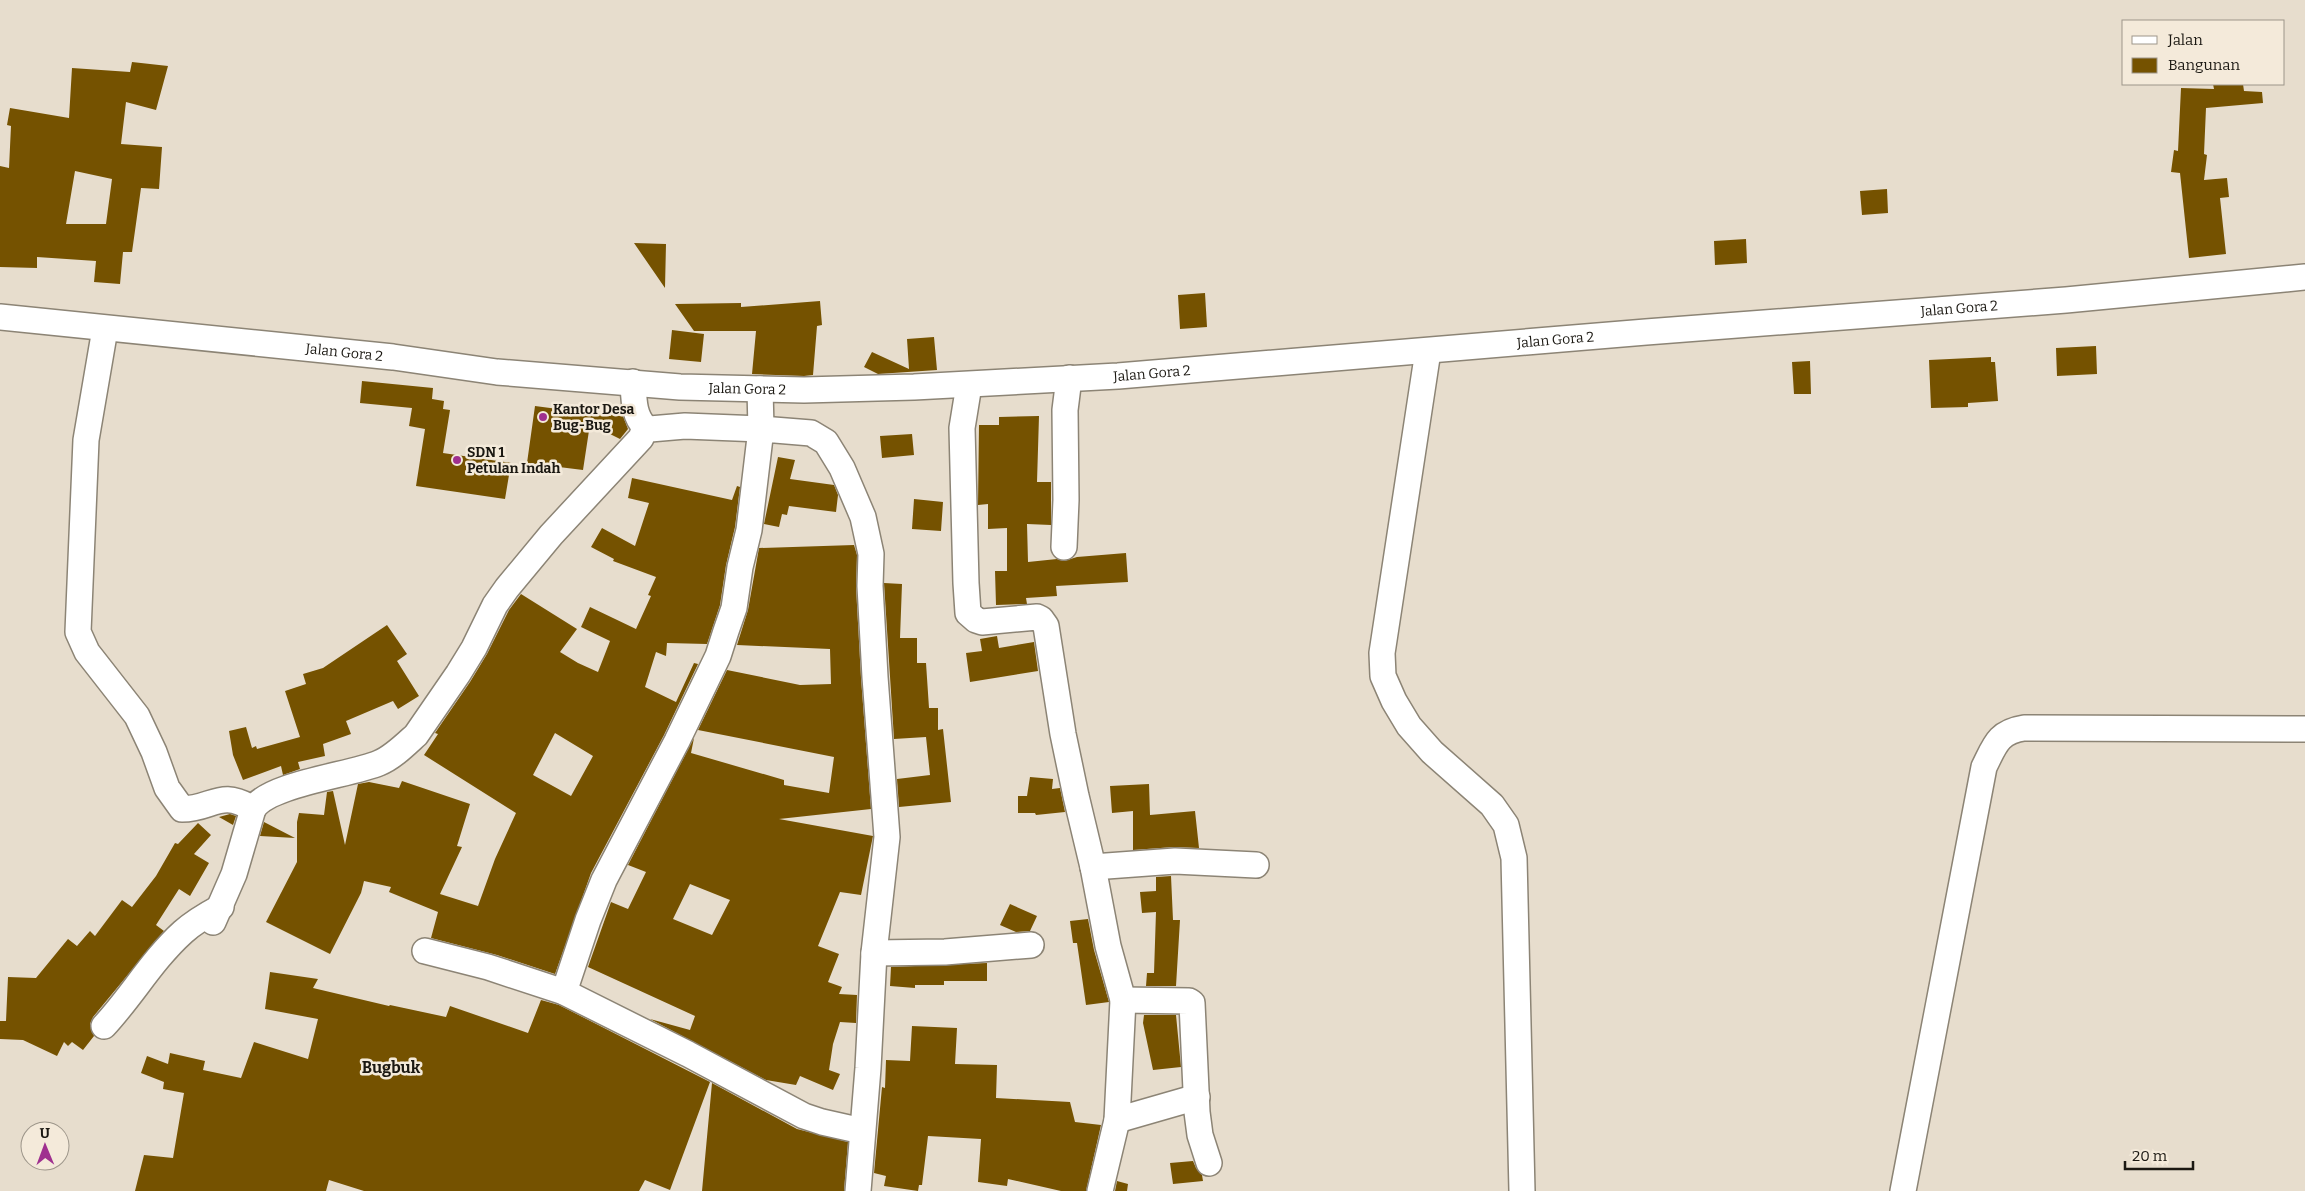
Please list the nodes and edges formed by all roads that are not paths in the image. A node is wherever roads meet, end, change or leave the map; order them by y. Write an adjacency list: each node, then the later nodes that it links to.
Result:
1 (2305, 277): 4 (street, Jalan Gora 2)
2 (0, 317): 3 (street, Jalan Gora 2)
3 (105, 329): 6 (street, Jalan Gora 2); 13 (street)
4 (1428, 351): 5 (street, Jalan Gora 2); 30 (street)
5 (1069, 378): 7 (street, Jalan Gora 2); 11 (street)
6 (633, 382): 8 (street, Jalan Gora 2); 9 (street)
7 (969, 385): 8 (street, Jalan Gora 2); 15 (street)
8 (760, 389): 10 (street)
9 (645, 427): 10 (street); 13 (street)
10 (762, 429): 20 (street); 21 (street)
11 (1064, 547)
12 (2305, 729): 31 (street)
13 (253, 809): 16 (street)
14 (1256, 865): 15 (street)
15 (1093, 867): 22 (street)
16 (221, 907): 17 (street); 23 (street)
17 (205, 935)
18 (1031, 945): 20 (street)
19 (425, 952): 21 (street)
20 (874, 953): 26 (street)
21 (564, 992): 26 (street)
22 (1123, 1000): 24 (street); 25 (street)
23 (104, 1026)
24 (1198, 1097): 25 (street); 27 (street)
25 (1117, 1120): 29 (street)
26 (862, 1131): 28 (street)
27 (1209, 1163)
28 (858, 1191)
29 (1100, 1191)
30 (1522, 1191)
31 (1902, 1191)

